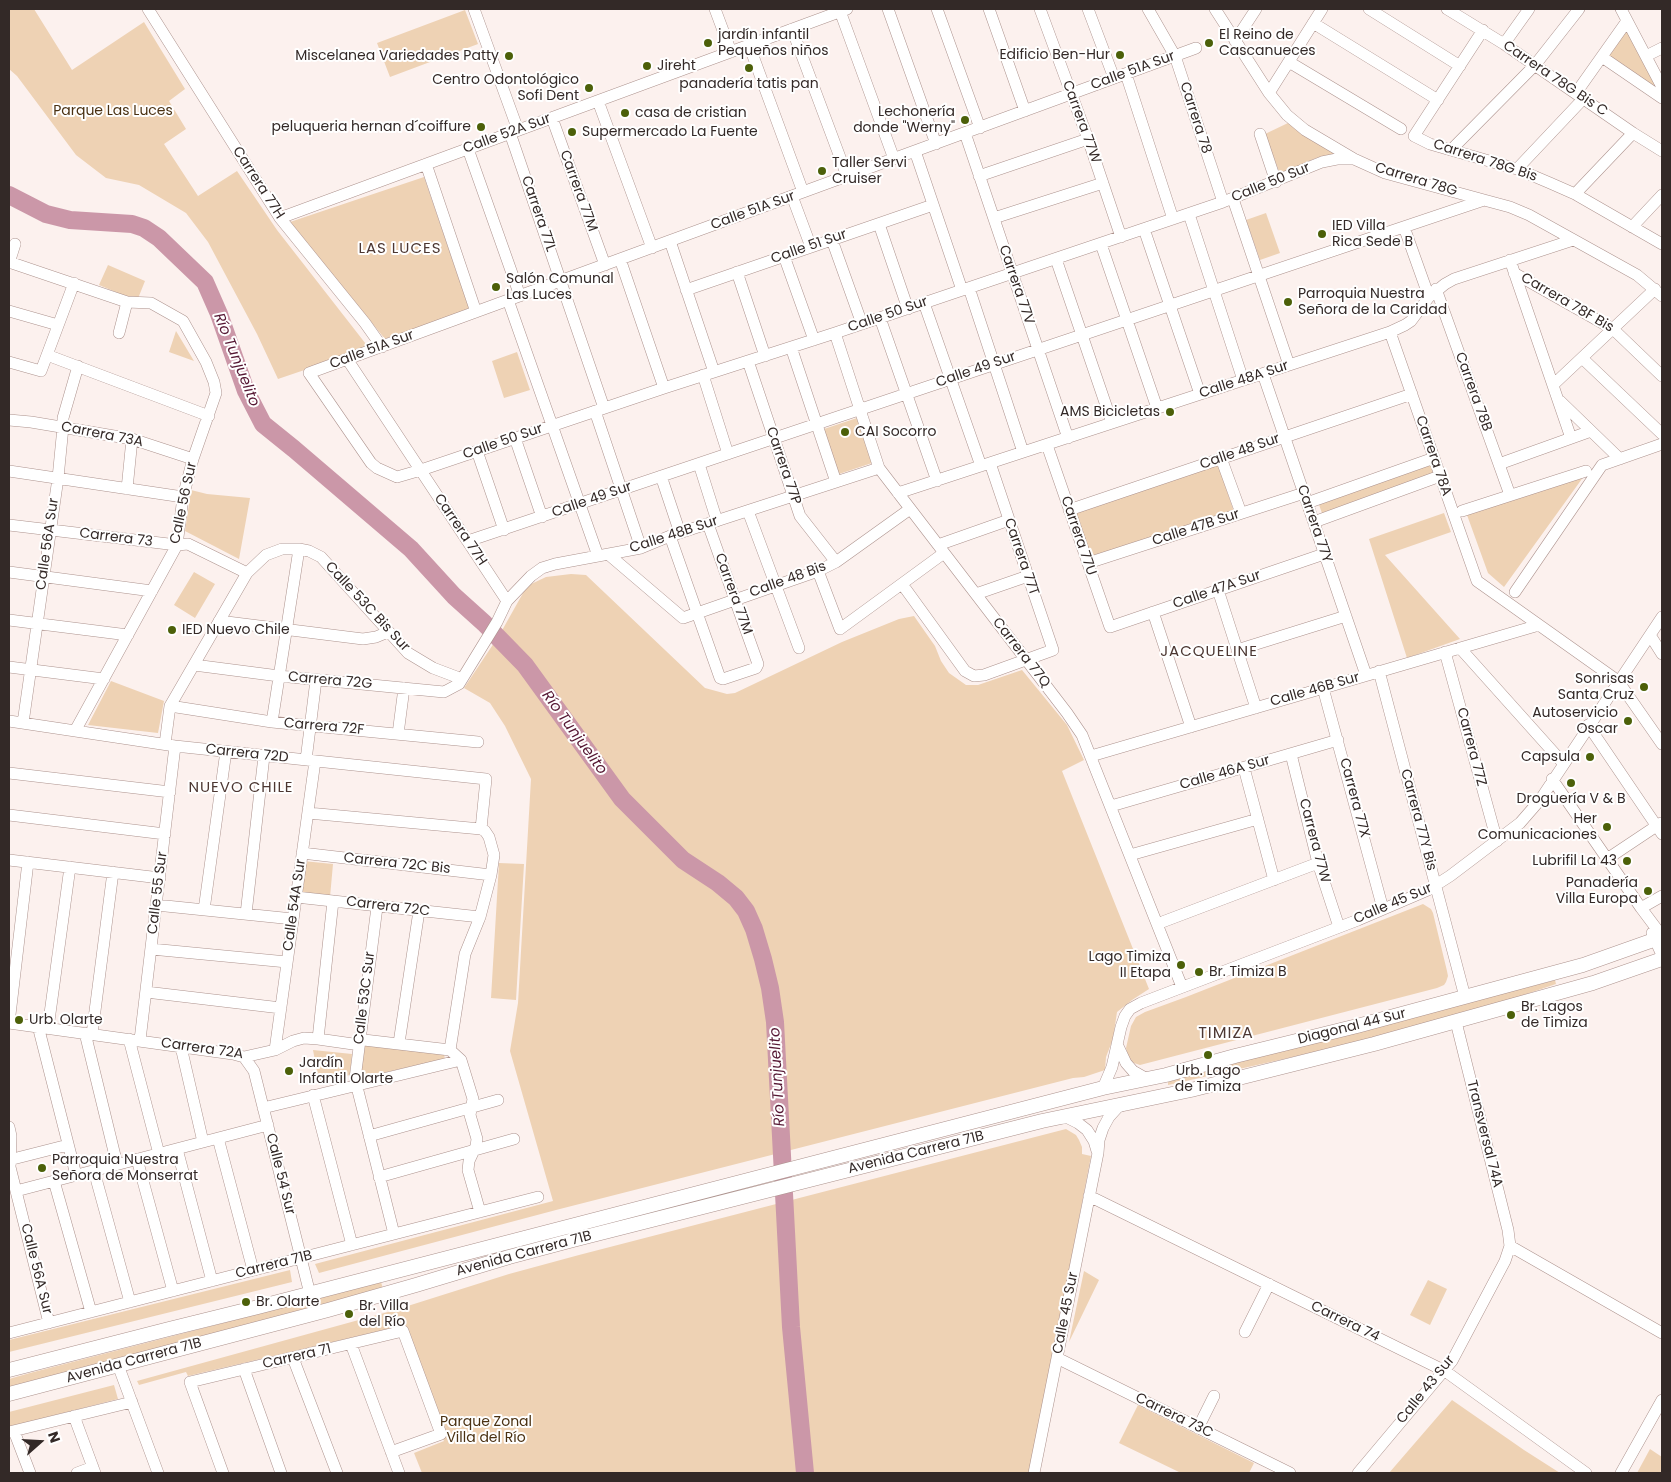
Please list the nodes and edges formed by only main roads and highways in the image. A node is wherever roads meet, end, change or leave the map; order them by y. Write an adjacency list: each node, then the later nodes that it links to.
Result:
1 (1660, 937): 3 (main road, Diagonal 44 Sur)
2 (1662, 957): 4 (main road, Diagonal 44 Sur)
3 (1039, 1104): 5 (main road, Avenida Carrera 71B)
4 (1042, 1121): 6 (main road, Avenida Carrera 71B)
5 (9, 1370)
6 (9, 1394)

